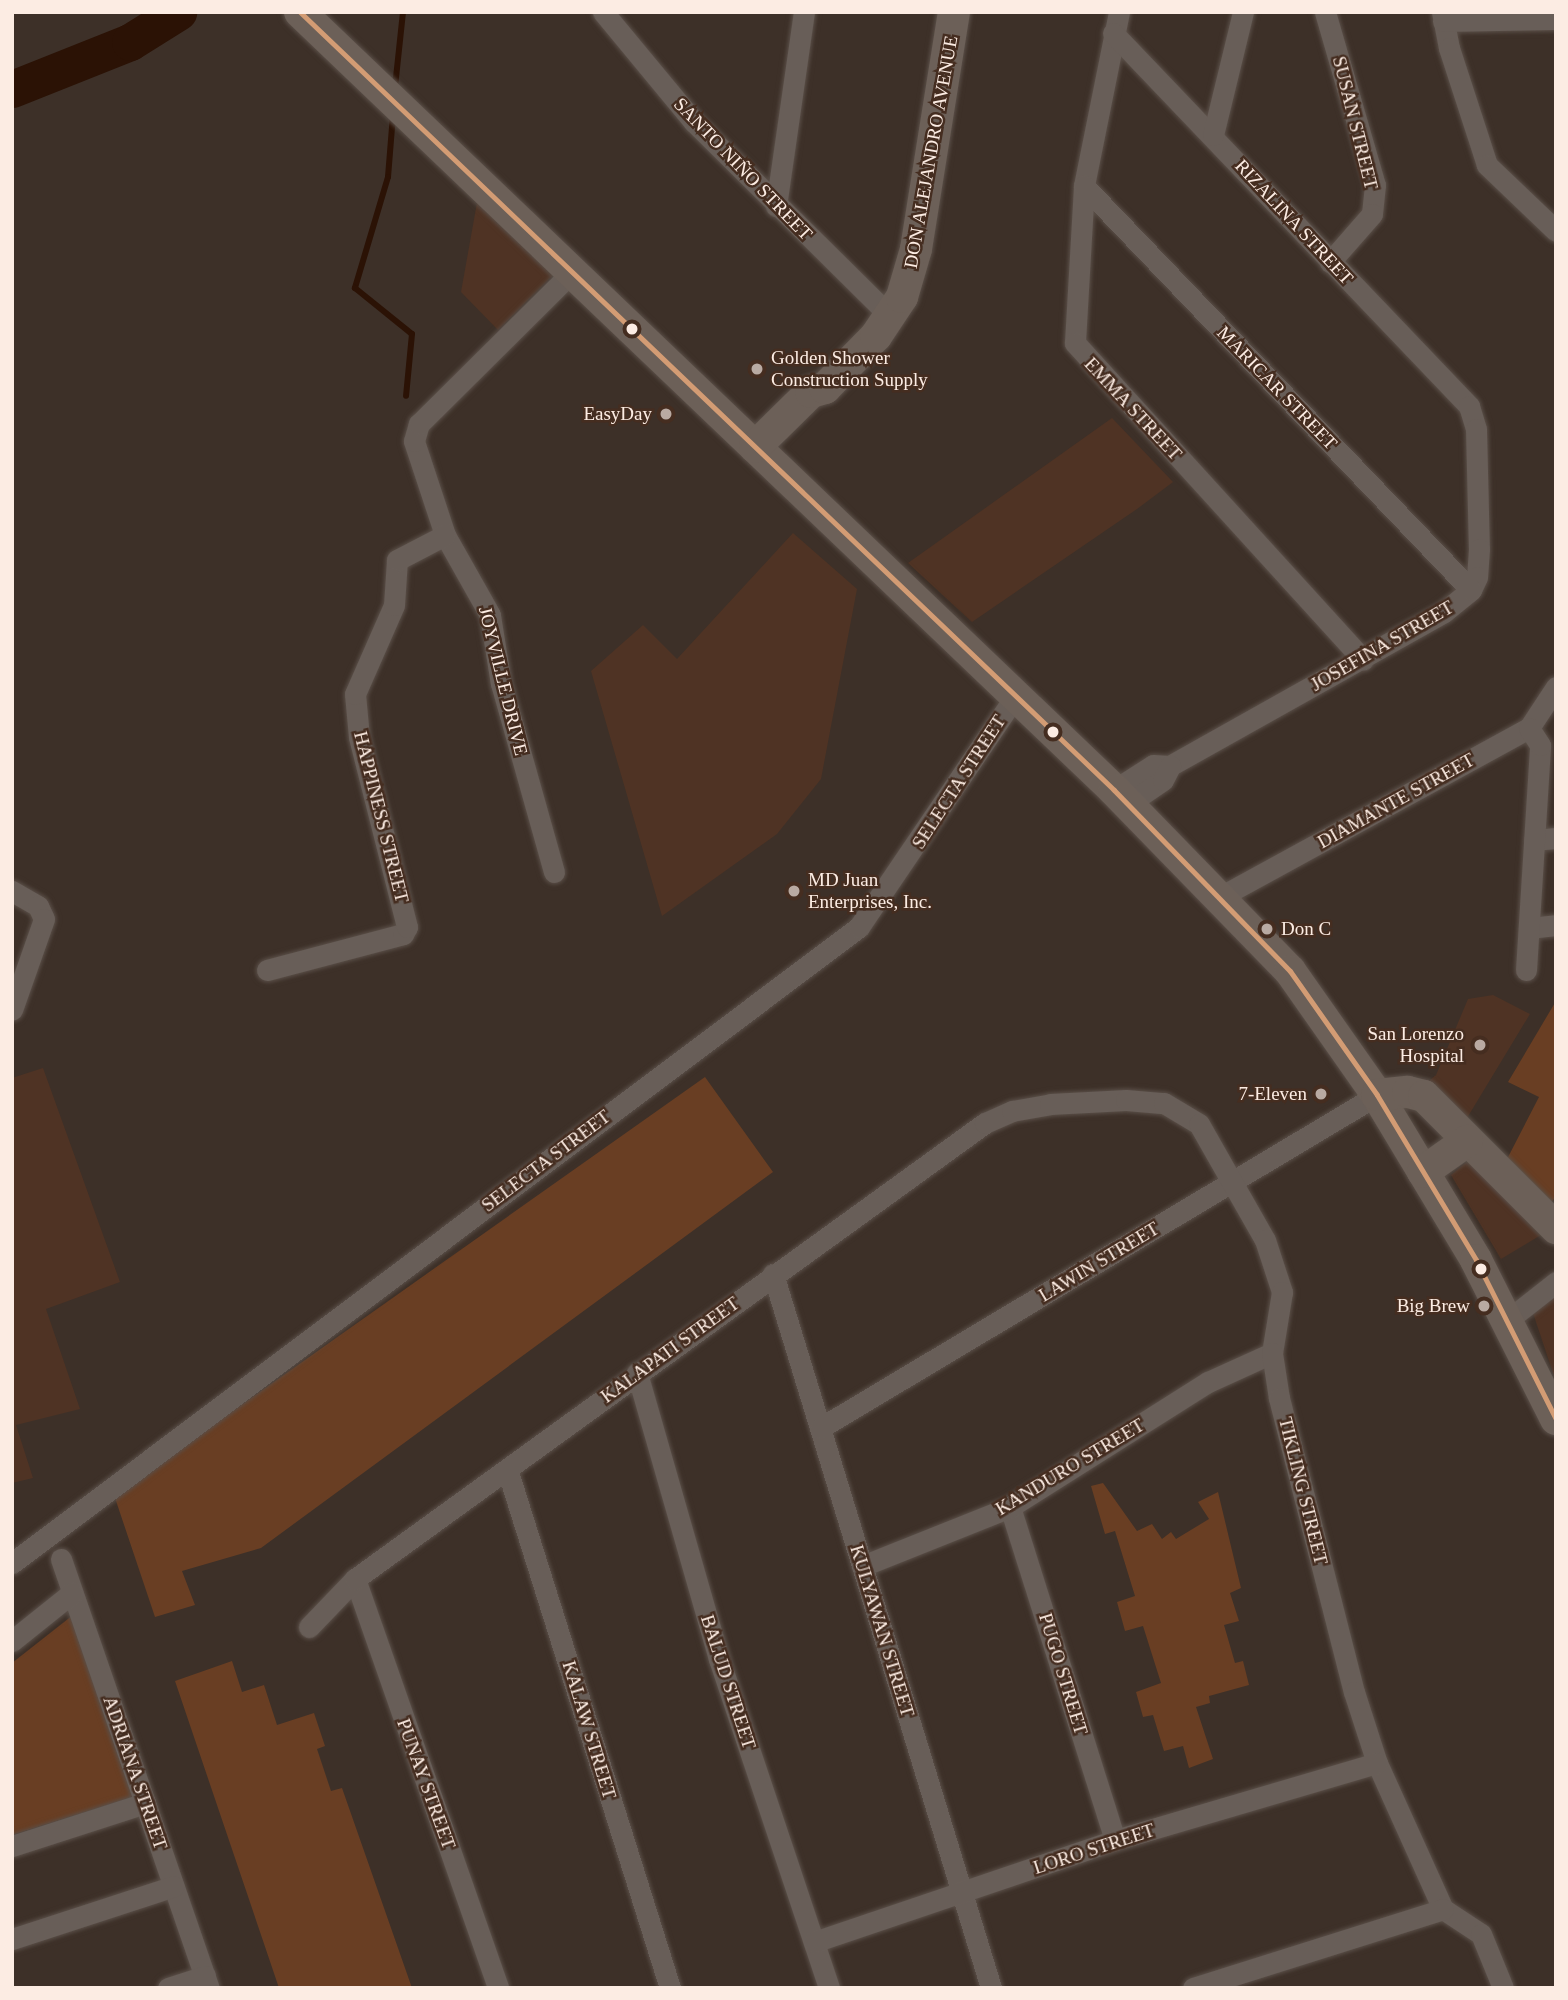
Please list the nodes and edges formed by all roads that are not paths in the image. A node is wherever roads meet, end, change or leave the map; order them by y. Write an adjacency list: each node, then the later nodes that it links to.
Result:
1 (300, 12): 15 (main road)
2 (603, 12): 12 (street, SANTO NIÑO STREET)
3 (804, 12): 12 (street)
4 (954, 12): 16 (main road, DON ALEJANDRO AVENUE)
5 (1243, 12): 10 (street)
6 (1325, 12): 14 (street, SUSAN STREET)
7 (1443, 17): 8 (street); 13 (street)
8 (1556, 19)
9 (1116, 22): 10 (street, RIZALINA STREET); 11 (street, EMMA STREET)
10 (1213, 135): 14 (street, RIZALINA STREET)
11 (1084, 186): 20 (street, MARICAR STREET); 21 (street, EMMA STREET)
12 (776, 206): 16 (street, SANTO NIÑO STREET)
13 (1556, 231)
14 (1330, 262): 17 (street, RIZALINA STREET)
15 (572, 272): 18 (main road); 19 (street, JOYVILLE DRIVE)
16 (891, 317): 18 (main road, DON ALEJANDRO AVENUE)
17 (1472, 412): 20 (street, JOSEFINA STREET)
18 (761, 453): 23 (main road)
19 (445, 535): 28 (street, JOYVILLE DRIVE); 33 (street, HAPPINESS STREET)
20 (1471, 590): 21 (street, JOSEFINA STREET)
21 (1363, 659): 25 (street, JOSEFINA STREET)
22 (1556, 687): 24 (street, DIAMANTE STREET)
23 (1015, 697): 25 (main road); 52 (street, SELECTA STREET)
24 (1529, 728): 27 (street); 30 (street, DIAMANTE STREET)
25 (1121, 797): 30 (main road)
26 (1556, 838): 27 (street)
27 (1534, 840): 32 (street)
28 (554, 872)
29 (12, 891): 35 (street)
30 (1220, 897): 36 (main road)
31 (1556, 925): 32 (street)
32 (1529, 928): 34 (street)
33 (267, 970)
34 (1526, 970)
35 (12, 1010)
36 (1377, 1095): 38 (main road); 39 (main road); 40 (street, LAWIN STREET)
37 (1050, 1104): 40 (street, TIKLING STREET); 42 (street, KALAPATI STREET)
38 (1467, 1141): 39 (main road); 41 (main road)
39 (1423, 1172): 44 (main road)
40 (1233, 1182): 45 (street, TIKLING STREET); 48 (street, LAWIN STREET)
41 (1556, 1228)
42 (773, 1275): 46 (street, KALAPATI STREET); 48 (street, KULYAWAN STREET)
43 (1556, 1282): 44 (street)
44 (1509, 1319): 47 (main road)
45 (1272, 1353): 50 (street, KANDURO STREET); 58 (street, TIKLING STREET)
46 (637, 1373): 49 (street, KALAPATI STREET); 66 (street, BALUD STREET)
47 (1556, 1419)
48 (820, 1429): 53 (street, KULYAWAN STREET)
49 (508, 1472): 54 (street, KALAPATI STREET); 70 (street, KALAW STREET)
50 (1010, 1507): 53 (street, KANDURO STREET); 60 (street, PUGO STREET)
51 (61, 1559): 55 (street, ADRIANA STREET)
52 (12, 1563)
53 (862, 1566): 63 (street, KULYAWAN STREET)
54 (355, 1579): 56 (street, KALAPATI STREET); 69 (street, PUNAY STREET)
55 (72, 1593): 57 (street); 59 (street, ADRIANA STREET)
56 (309, 1627)
57 (12, 1641)
58 (1377, 1763): 60 (street, LORO STREET); 64 (street, TIKLING STREET)
59 (145, 1803): 61 (street); 62 (street, ADRIANA STREET)
60 (1115, 1840): 63 (street, LORO STREET)
61 (12, 1846)
62 (174, 1886): 65 (street); 67 (street, ADRIANA STREET)
63 (962, 1892): 66 (street, LORO STREET); 72 (street, KULYAWAN STREET)
64 (1443, 1909): 73 (street); 74 (street)
65 (12, 1939)
66 (814, 1942): 71 (street, BALUD STREET)
67 (207, 1982): 68 (street)
68 (168, 1988)
69 (498, 1988)
70 (670, 1988)
71 (828, 1988)
72 (991, 1988)
73 (1193, 1988)
74 (1503, 1988)

